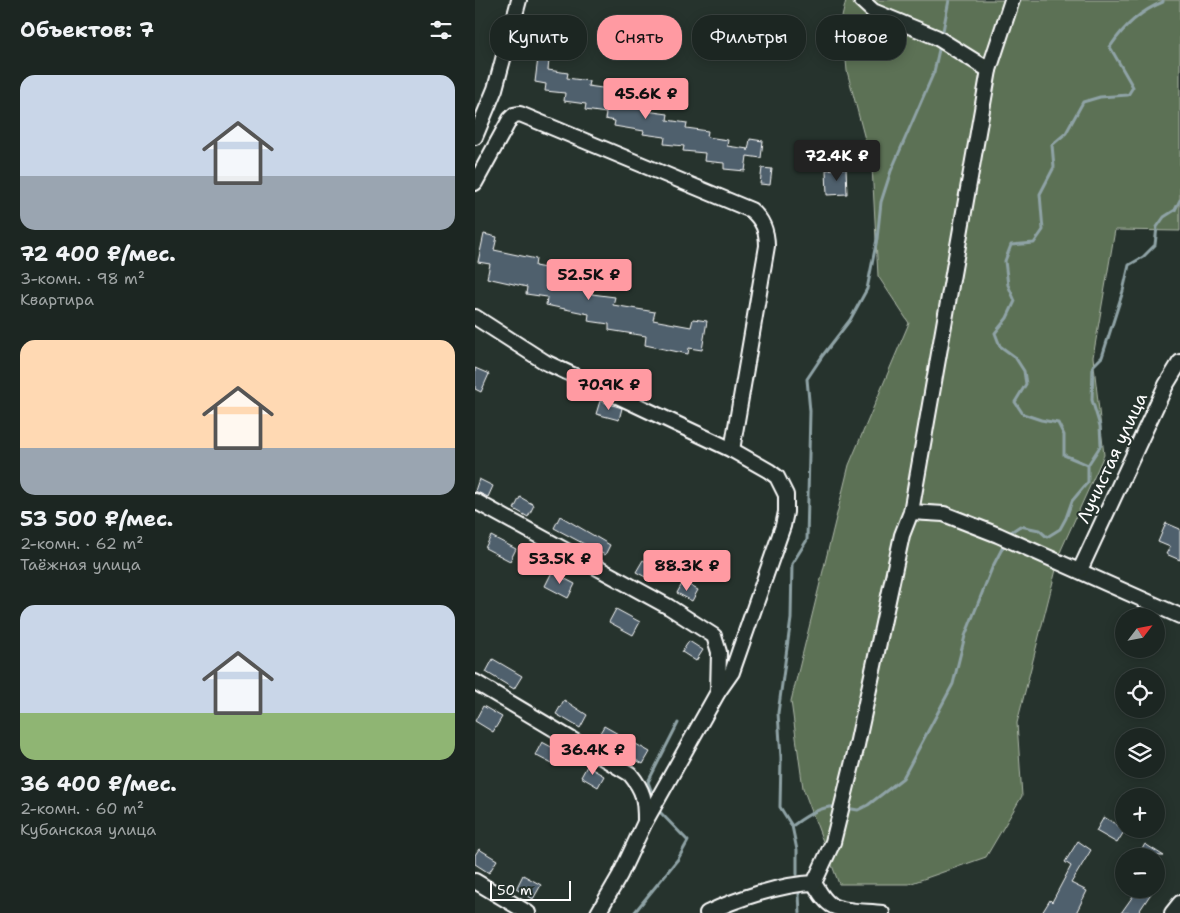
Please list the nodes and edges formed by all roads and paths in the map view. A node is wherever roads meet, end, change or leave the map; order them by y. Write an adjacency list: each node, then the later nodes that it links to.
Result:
1 (519, 0): 5 (street)
2 (861, 0): 4 (street)
3 (1012, 0): 4 (street)
4 (989, 70): 11 (street)
5 (475, 136)
6 (475, 183): 9 (street)
7 (475, 317): 9 (street)
8 (1180, 362): 12 (street, Лучистая улица)
9 (732, 450): 15 (street)
10 (475, 501): 15 (street)
11 (911, 512): 12 (street); 18 (street)
12 (1080, 570): 13 (street)
13 (1180, 616)
14 (475, 682): 16 (street)
15 (718, 692): 16 (street)
16 (645, 822): 21 (street)
17 (475, 881): 20 (street)
18 (814, 883): 22 (street); 23 (street)
19 (1180, 903): 24 (street)
20 (528, 913)
21 (597, 913)
22 (707, 913)
23 (882, 913)
24 (1172, 913)

